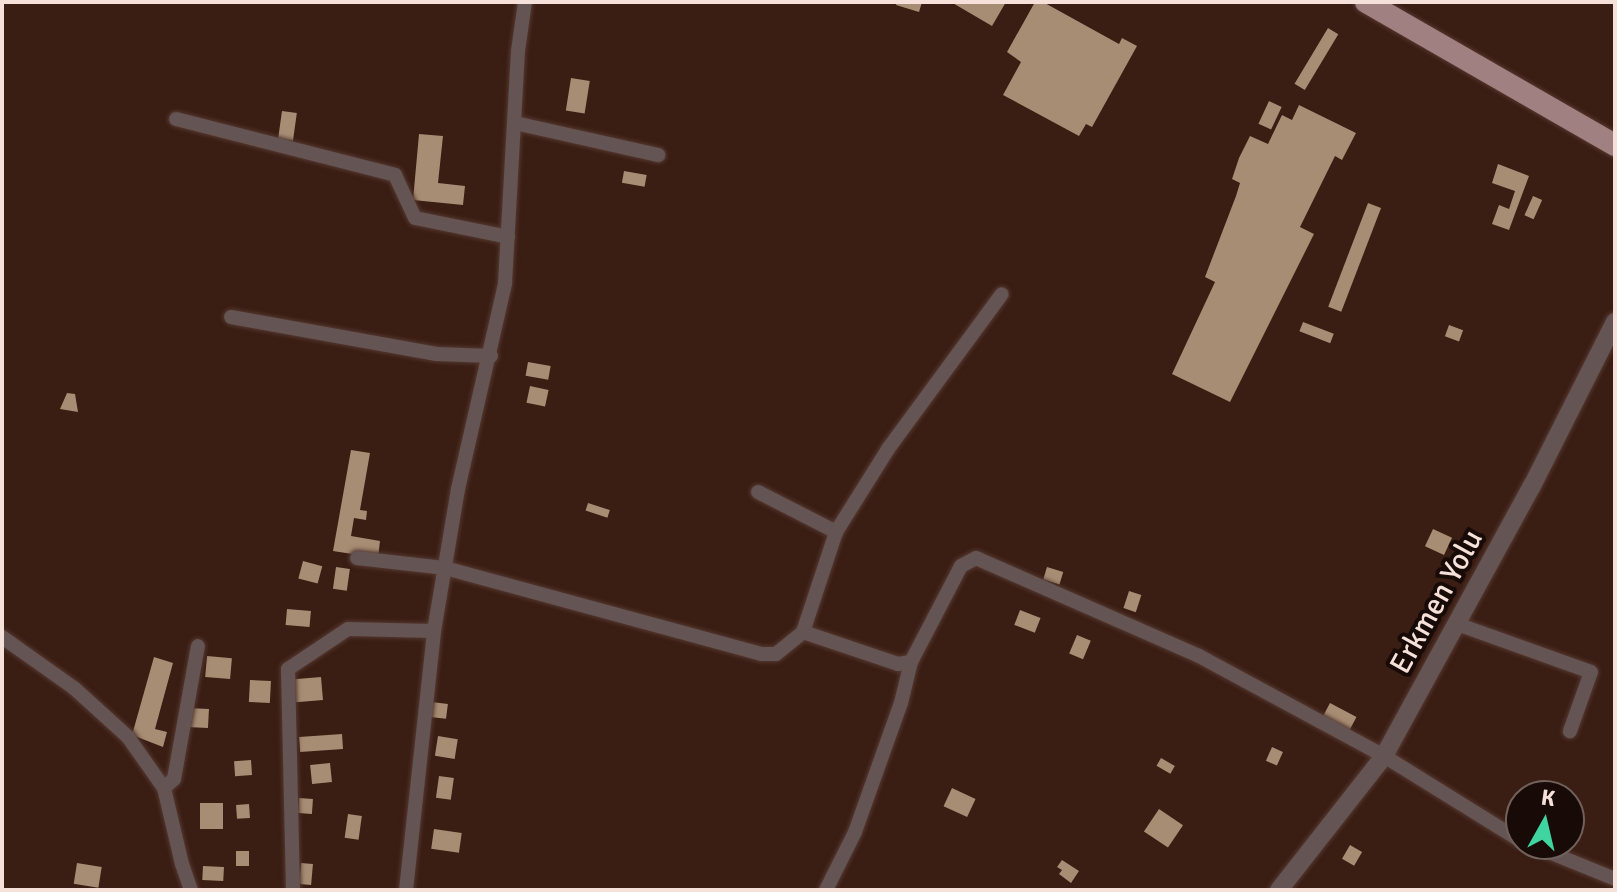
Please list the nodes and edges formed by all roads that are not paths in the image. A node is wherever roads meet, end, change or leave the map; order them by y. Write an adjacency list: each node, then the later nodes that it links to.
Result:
1 (525, 2): 4 (street)
2 (1366, 2): 5 (main road)
3 (176, 119): 7 (street)
4 (515, 123): 6 (street); 7 (street)
5 (1615, 145)
6 (658, 155)
7 (508, 237): 11 (street)
8 (1002, 294): 13 (street)
9 (231, 317): 11 (street)
10 (1615, 322): 16 (street, Erkmen Yolu)
11 (491, 356): 15 (street)
12 (758, 492): 13 (street)
13 (836, 532): 18 (street)
14 (357, 558): 15 (street)
15 (445, 568): 17 (street); 18 (street)
16 (1457, 624): 22 (street); 23 (street, Erkmen Yolu)
17 (434, 631): 29 (street); 30 (street)
18 (803, 632): 21 (street)
19 (2, 637): 24 (street)
20 (198, 646): 24 (street)
21 (911, 662): 23 (street); 31 (street)
22 (1570, 731)
23 (1384, 756): 25 (street); 32 (street, Erkmen Yolu)
24 (164, 788): 28 (street)
25 (1505, 831)
26 (1568, 860): 27 (street)
27 (1615, 879)
28 (191, 890)
29 (293, 890)
30 (406, 890)
31 (826, 890)
32 (1279, 890)

